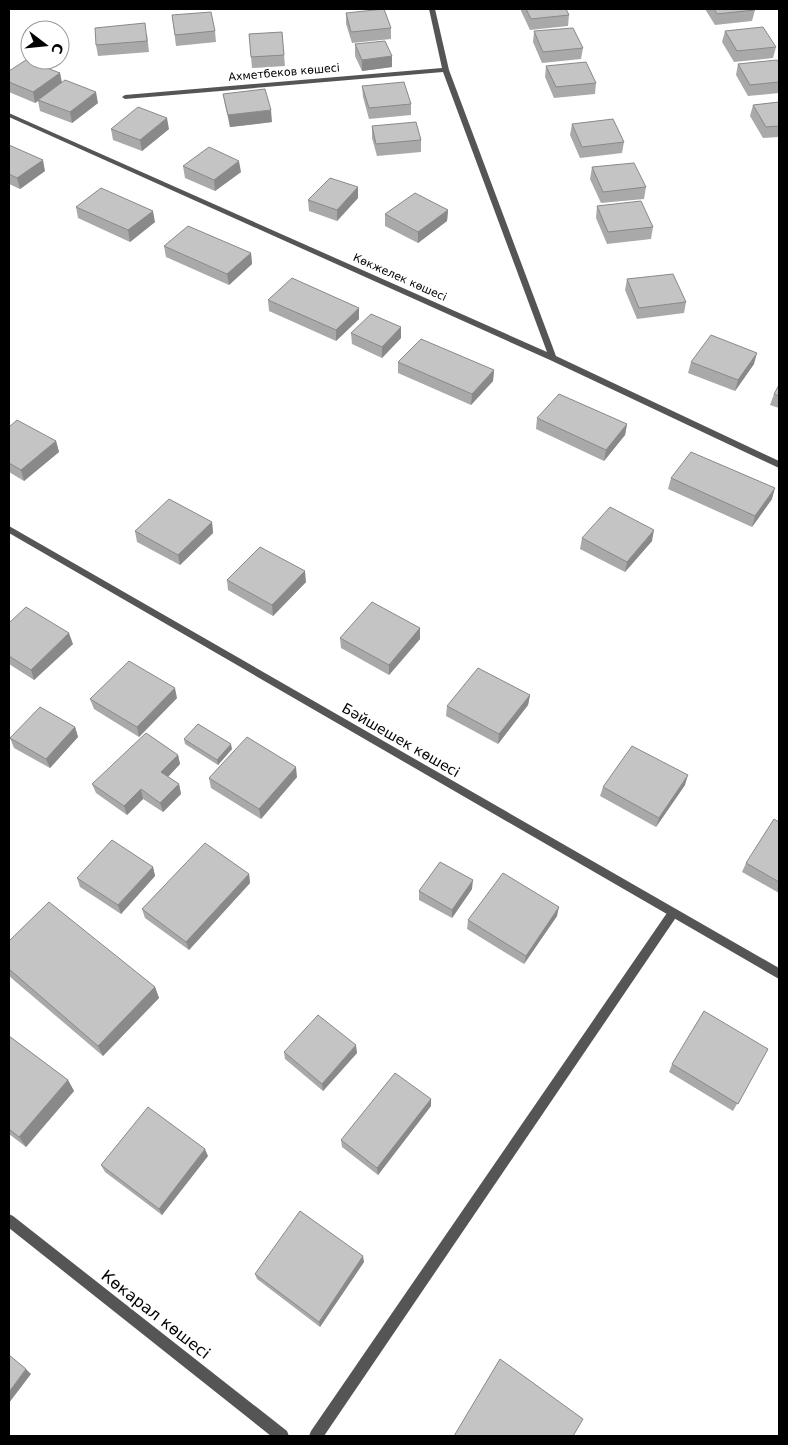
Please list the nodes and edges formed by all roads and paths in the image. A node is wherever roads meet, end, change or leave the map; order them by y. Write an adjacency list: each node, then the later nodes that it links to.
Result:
1 (432, 9): 2 (street)
2 (446, 70): 3 (street, Ахметбеков көшесі); 5 (street)
3 (125, 97)
4 (9, 115): 5 (street, Көкжелек көшесі)
5 (553, 358): 6 (street, Көкжелек көшесі)
6 (779, 465)
7 (9, 529): 8 (street, Бәйшешек көшесі)
8 (673, 912): 9 (street, Бәйшешек көшесі); 12 (street)
9 (779, 974)
10 (9, 1220): 11 (street, Көкарал көшесі)
11 (282, 1436)
12 (316, 1436)

